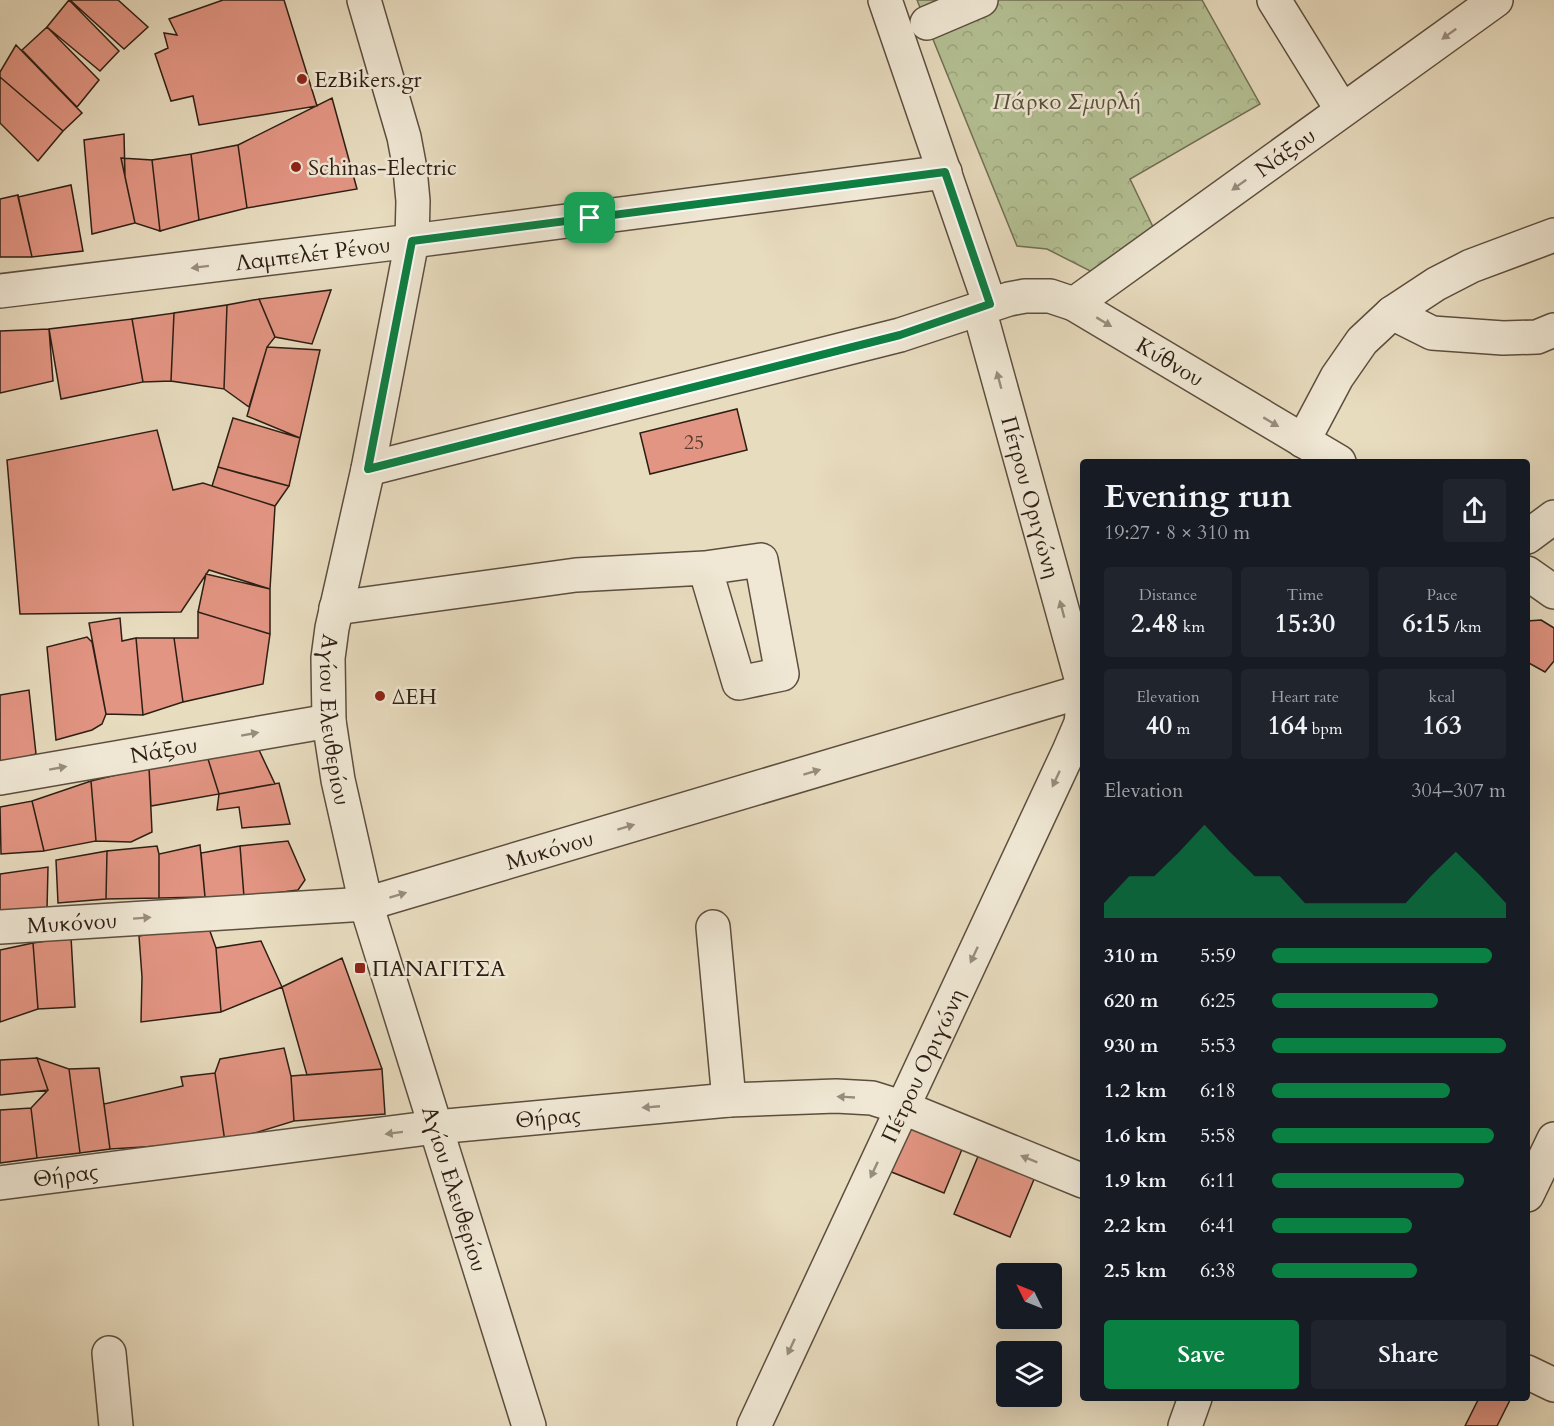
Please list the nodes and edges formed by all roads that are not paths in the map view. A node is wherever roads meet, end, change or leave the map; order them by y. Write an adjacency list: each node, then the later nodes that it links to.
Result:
1 (364, 0): 10 (street, Αγίου Ελευθερίου)
2 (885, 0): 8 (street, Πέτρου Οριγώνη)
3 (981, 0): 6 (street)
4 (1274, 0): 7 (street)
5 (1496, 0): 7 (street, Νάξου, one-way to 7)
6 (927, 23)
7 (1342, 110): 12 (street, Νάξου, one-way to 12)
8 (945, 172): 10 (street, Λαμπελέτ Ρένου); 13 (street, Πέτρου Οριγώνη)
9 (1554, 236): 14 (street)
10 (412, 241): 11 (street, Λαμπελέτ Ρένου, one-way to 11); 18 (street, Αγίου Ελευθερίου)
11 (0, 291)
12 (1074, 304): 13 (street, Κύθνου); 16 (street, Κύθνου, one-way to 16)
13 (985, 307): 18 (street); 25 (street, Πέτρου Οριγώνη, one-way to 13)
14 (1392, 313): 15 (street); 16 (street)
15 (1554, 330)
16 (1303, 441): 17 (street, Κύθνου)
17 (1334, 459)
18 (368, 469): 24 (street, Αγίου Ελευθερίου)
19 (1554, 517): 20 (street)
20 (1530, 535)
21 (705, 568): 24 (street)
22 (1530, 575): 23 (street)
23 (1554, 592)
24 (336, 608): 27 (street, Αγίου Ελευθερίου)
25 (1080, 673)
26 (1080, 692): 30 (street, Μυκόνου, one-way to 26)
27 (329, 721): 29 (street, Νάξου, one-way to 27); 30 (street, Αγίου Ελευθερίου)
28 (1080, 725): 34 (street, Πέτρου Οριγώνη, one-way to 34)
29 (0, 778)
30 (366, 904): 31 (street, Μυκόνου, one-way to 30); 35 (street, Αγίου Ελευθερίου)
31 (0, 927)
32 (713, 927): 33 (street)
33 (729, 1100): 34 (street, Θήρας, one-way to 33); 35 (street, Θήρας, one-way to 35)
34 (904, 1107): 37 (street, Θήρας, one-way to 34); 46 (street, Πέτρου Οριγώνη, one-way to 46)
35 (436, 1127): 38 (street, Θήρας, one-way to 38); 45 (street, Αγίου Ελευθερίου)
36 (1554, 1139): 39 (street)
37 (1080, 1180)
38 (0, 1183)
39 (1530, 1189)
40 (109, 1353): 44 (street)
41 (1530, 1373): 42 (street)
42 (1554, 1385)
43 (1194, 1401): 47 (street)
44 (116, 1426)
45 (529, 1426)
46 (754, 1426)
47 (1185, 1426)

